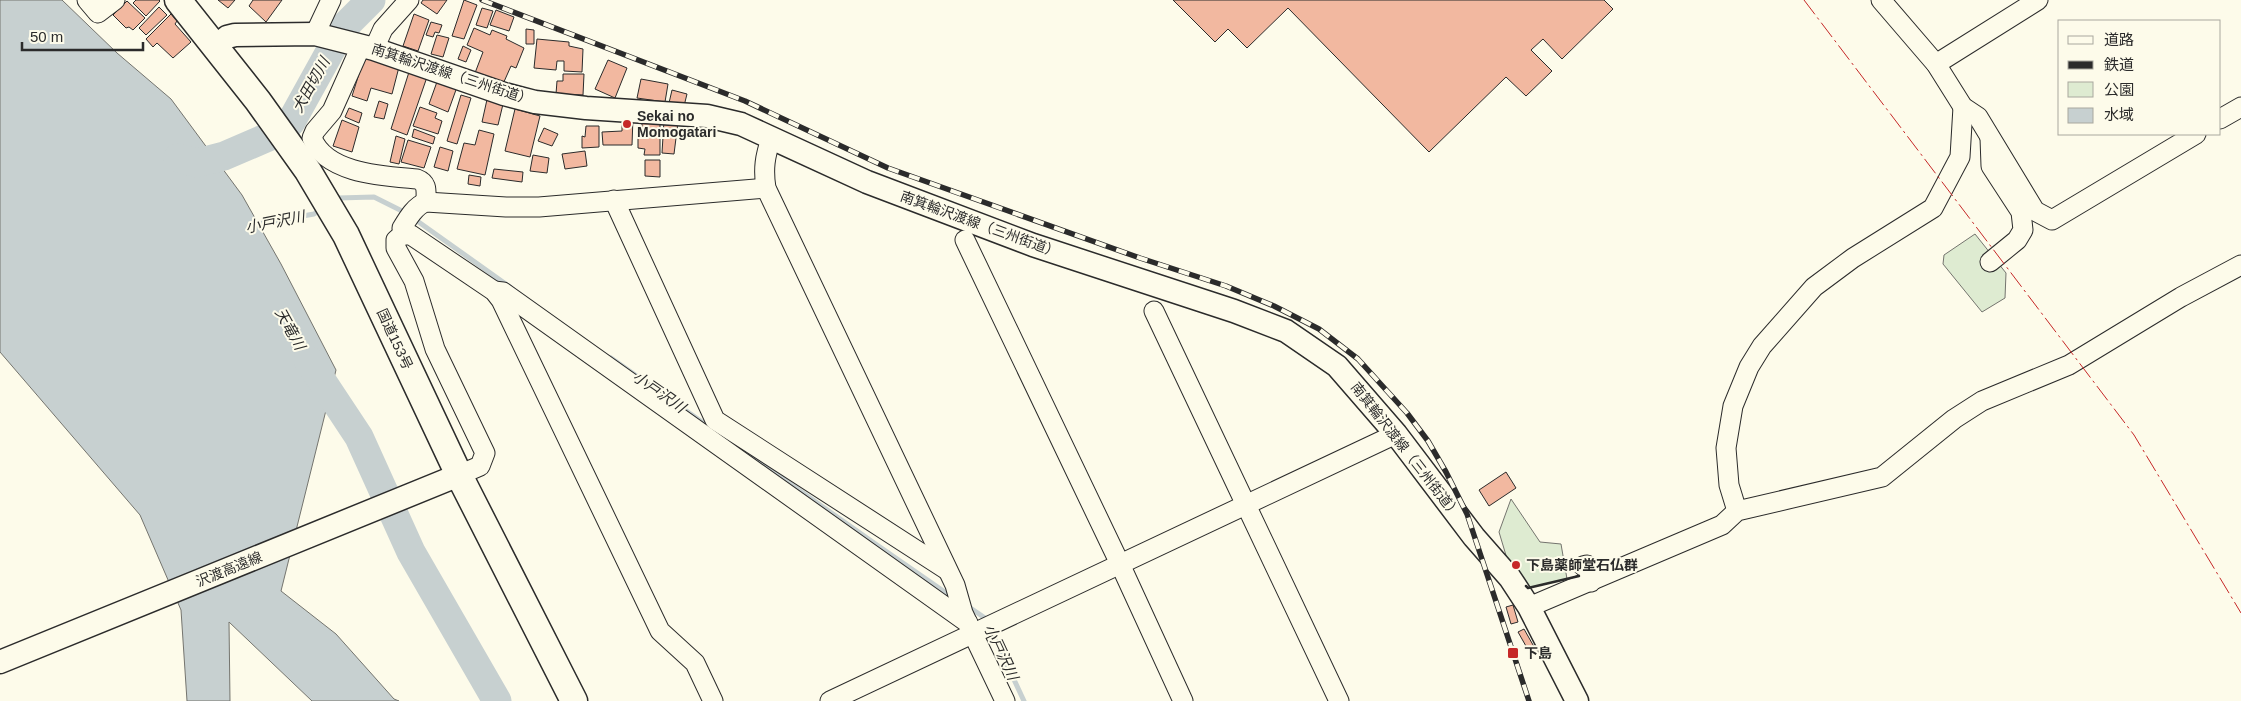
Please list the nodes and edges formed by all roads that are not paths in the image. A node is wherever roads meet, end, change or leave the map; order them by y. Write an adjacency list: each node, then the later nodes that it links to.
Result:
1 (115, 0): 7 (street)
2 (178, 0): 9 (highway, 国道153号)
3 (331, 0): 8 (street)
4 (409, 0): 10 (street)
5 (1881, 0): 11 (street)
6 (2038, 0): 11 (street)
7 (93, 6)
8 (319, 35): 9 (main road, 南箕輪沢渡線（三州街道）); 10 (main road, 南箕輪沢渡線（三州街道）)
9 (216, 46): 27 (highway, 国道153号)
10 (364, 46): 17 (main road, 南箕輪沢渡線（三州街道）); 20 (street)
11 (1936, 64): 13 (street)
12 (2241, 106): 14 (street)
13 (1964, 107): 16 (street); 29 (street)
14 (2221, 118)
15 (2194, 135): 16 (street)
16 (1990, 137): 22 (street)
17 (771, 139): 18 (street); 26 (main road, 南箕輪沢渡線（三州街道）)
18 (766, 188): 19 (street); 31 (street)
19 (614, 200): 20 (street); 31 (street)
20 (412, 218): 24 (street); 27 (street)
21 (965, 240): 30 (street)
22 (1990, 262)
23 (2241, 266): 29 (street)
24 (494, 291): 33 (street); 37 (street)
25 (1154, 311): 28 (street)
26 (1396, 434): 28 (street); 32 (main road, 南箕輪沢渡線（三州街道）)
27 (449, 479): 34 (main road, 沢渡高遠線); 36 (highway, 国道153号)
28 (1247, 506): 30 (street); 40 (street)
29 (1737, 511): 32 (street)
30 (1120, 564): 33 (street); 39 (street)
31 (951, 578): 33 (street)
32 (1529, 607): 41 (main road, 南箕輪沢渡線（三州街道）)
33 (971, 626): 35 (street); 38 (street)
34 (0, 662)
35 (842, 699)
36 (574, 701)
37 (713, 701)
38 (1005, 701)
39 (1183, 701)
40 (1339, 701)
41 (1577, 701)

